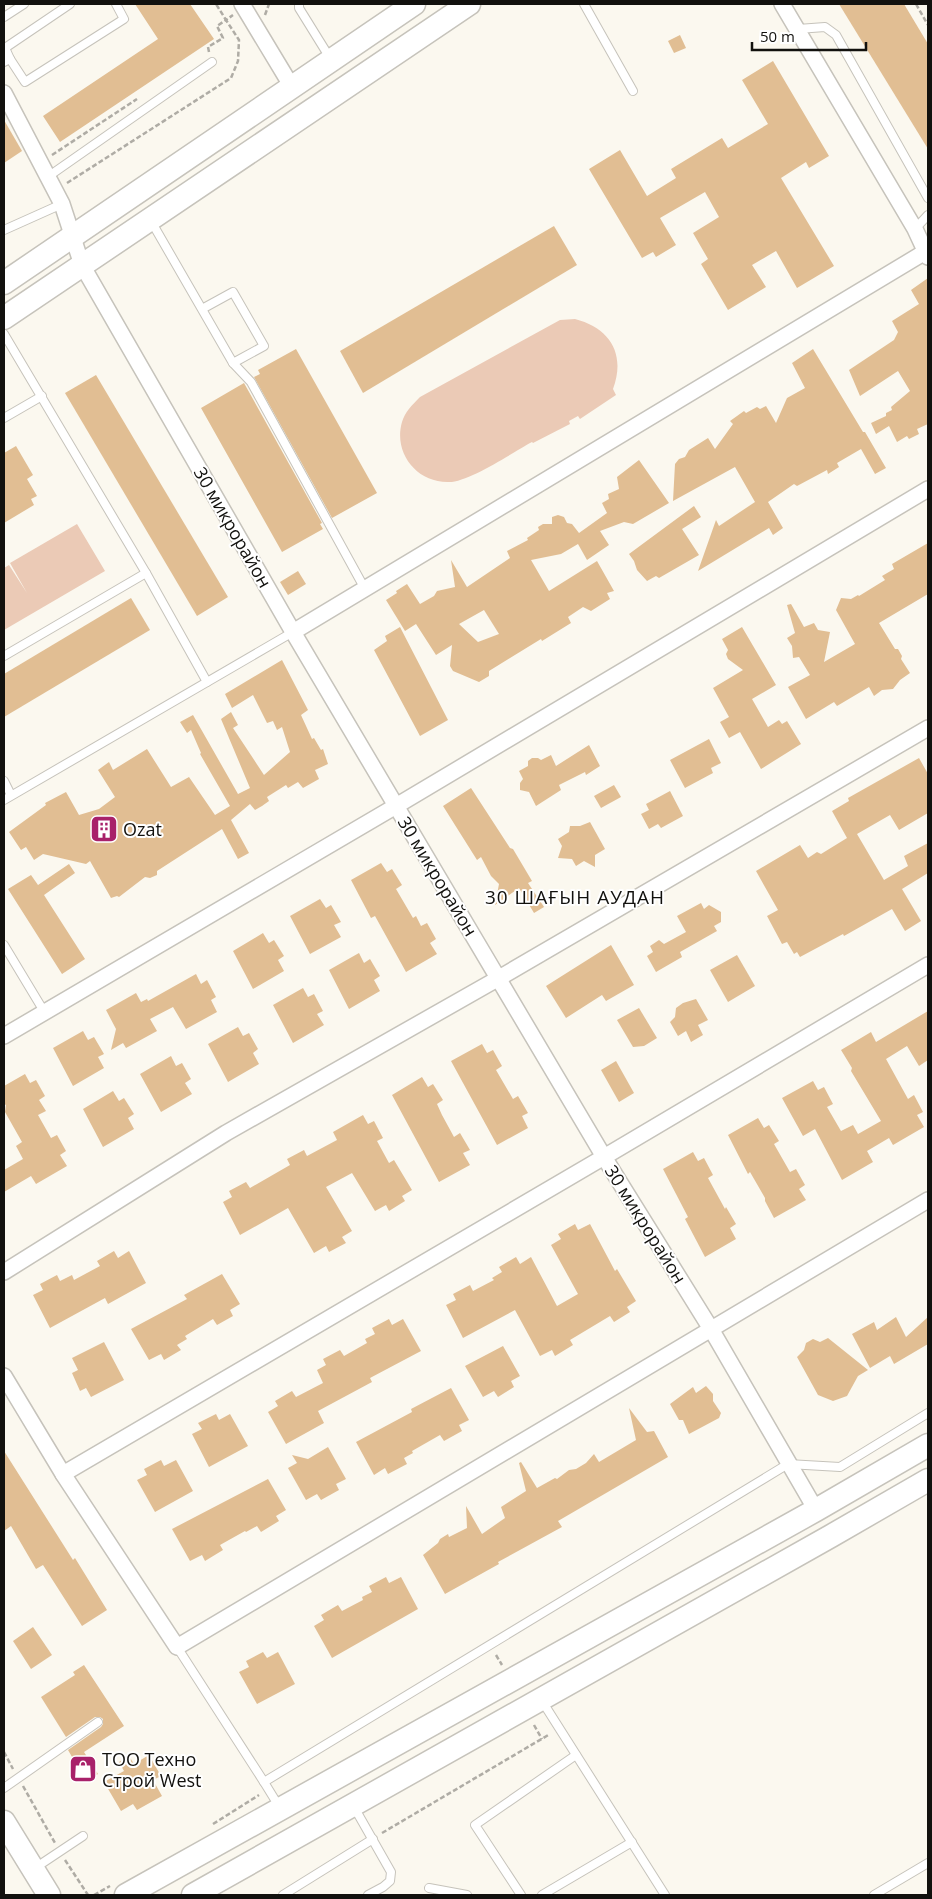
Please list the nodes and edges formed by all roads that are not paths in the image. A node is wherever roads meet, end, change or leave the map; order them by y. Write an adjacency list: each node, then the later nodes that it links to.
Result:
1 (24, 4): 10 (lane)
2 (70, 4): 13 (lane)
3 (116, 4): 13 (lane)
4 (299, 4): 12 (lane)
5 (414, 4): 12 (main road)
6 (469, 4): 22 (main road)
7 (584, 4): 16 (lane)
8 (782, 4): 11 (street)
9 (244, 5): 15 (street)
10 (4, 17)
11 (798, 29): 19 (lane); 23 (street)
12 (331, 60): 15 (main road)
13 (7, 61)
14 (212, 62): 18 (lane)
15 (292, 87): 25 (main road)
16 (633, 92)
17 (5, 100): 18 (street, 30 микрорайон)
18 (52, 174): 20 (street, 30 микрорайон)
19 (928, 198)
20 (62, 204): 24 (lane); 25 (street, 30 микрорайон)
21 (928, 216): 23 (lane)
22 (150, 219): 27 (main road); 29 (lane)
23 (916, 229): 26 (street)
24 (4, 230)
25 (73, 237): 27 (street, 30 микрорайон); 28 (main road)
26 (927, 254): 37 (street)
27 (82, 265): 30 (main road); 38 (street, 30 микрорайон)
28 (4, 284)
29 (202, 309): 32 (lane); 32 (lane)
30 (4, 318)
31 (4, 334): 33 (lane)
32 (233, 364): 37 (lane)
33 (42, 396): 34 (lane); 36 (lane)
34 (4, 418)
35 (928, 490): 45 (street)
36 (146, 573): 39 (lane); 40 (lane)
37 (365, 589): 38 (street)
38 (293, 632): 40 (lane); 45 (street, 30 микрорайон)
39 (4, 656)
40 (207, 682): 43 (lane)
41 (928, 728): 48 (street)
42 (4, 781): 43 (lane)
43 (11, 795): 44 (lane)
44 (4, 800)
45 (396, 806): 48 (street, 30 микрорайон); 49 (street)
46 (4, 944): 49 (lane)
47 (928, 965): 51 (street)
48 (499, 978): 51 (street, 30 микрорайон); 53 (street)
49 (45, 1013): 50 (street)
50 (4, 1036)
51 (604, 1157): 54 (street, 30 микрорайон); 59 (street)
52 (928, 1200): 54 (street)
53 (4, 1272)
54 (711, 1329): 58 (street, 30 микрорайон); 62 (street)
55 (4, 1376): 59 (street)
56 (928, 1413): 58 (lane)
57 (928, 1445): 61 (main road)
58 (788, 1464): 61 (street, 30 микрорайон); 66 (lane)
59 (62, 1474): 62 (street)
60 (928, 1480): 63 (main road)
61 (816, 1510): 69 (main road)
62 (177, 1647): 66 (lane)
63 (541, 1699): 65 (lane); 68 (main road)
64 (98, 1722): 67 (lane)
65 (576, 1755): 73 (lane); 83 (lane)
66 (264, 1782): 69 (lane)
67 (4, 1788)
68 (353, 1805): 72 (lane); 79 (main road)
69 (280, 1809): 78 (main road)
70 (4, 1822): 75 (main road)
71 (83, 1836): 75 (lane)
72 (373, 1839): 80 (lane); 81 (lane)
73 (632, 1842): 84 (lane); 85 (lane)
74 (928, 1863): 86 (lane)
75 (34, 1870): 77 (main road)
76 (429, 1888): 82 (lane)
77 (49, 1895)
78 (126, 1895)
79 (193, 1895)
80 (283, 1895)
81 (368, 1895)
82 (468, 1895)
83 (521, 1895)
84 (542, 1895)
85 (665, 1895)
86 (874, 1895)

